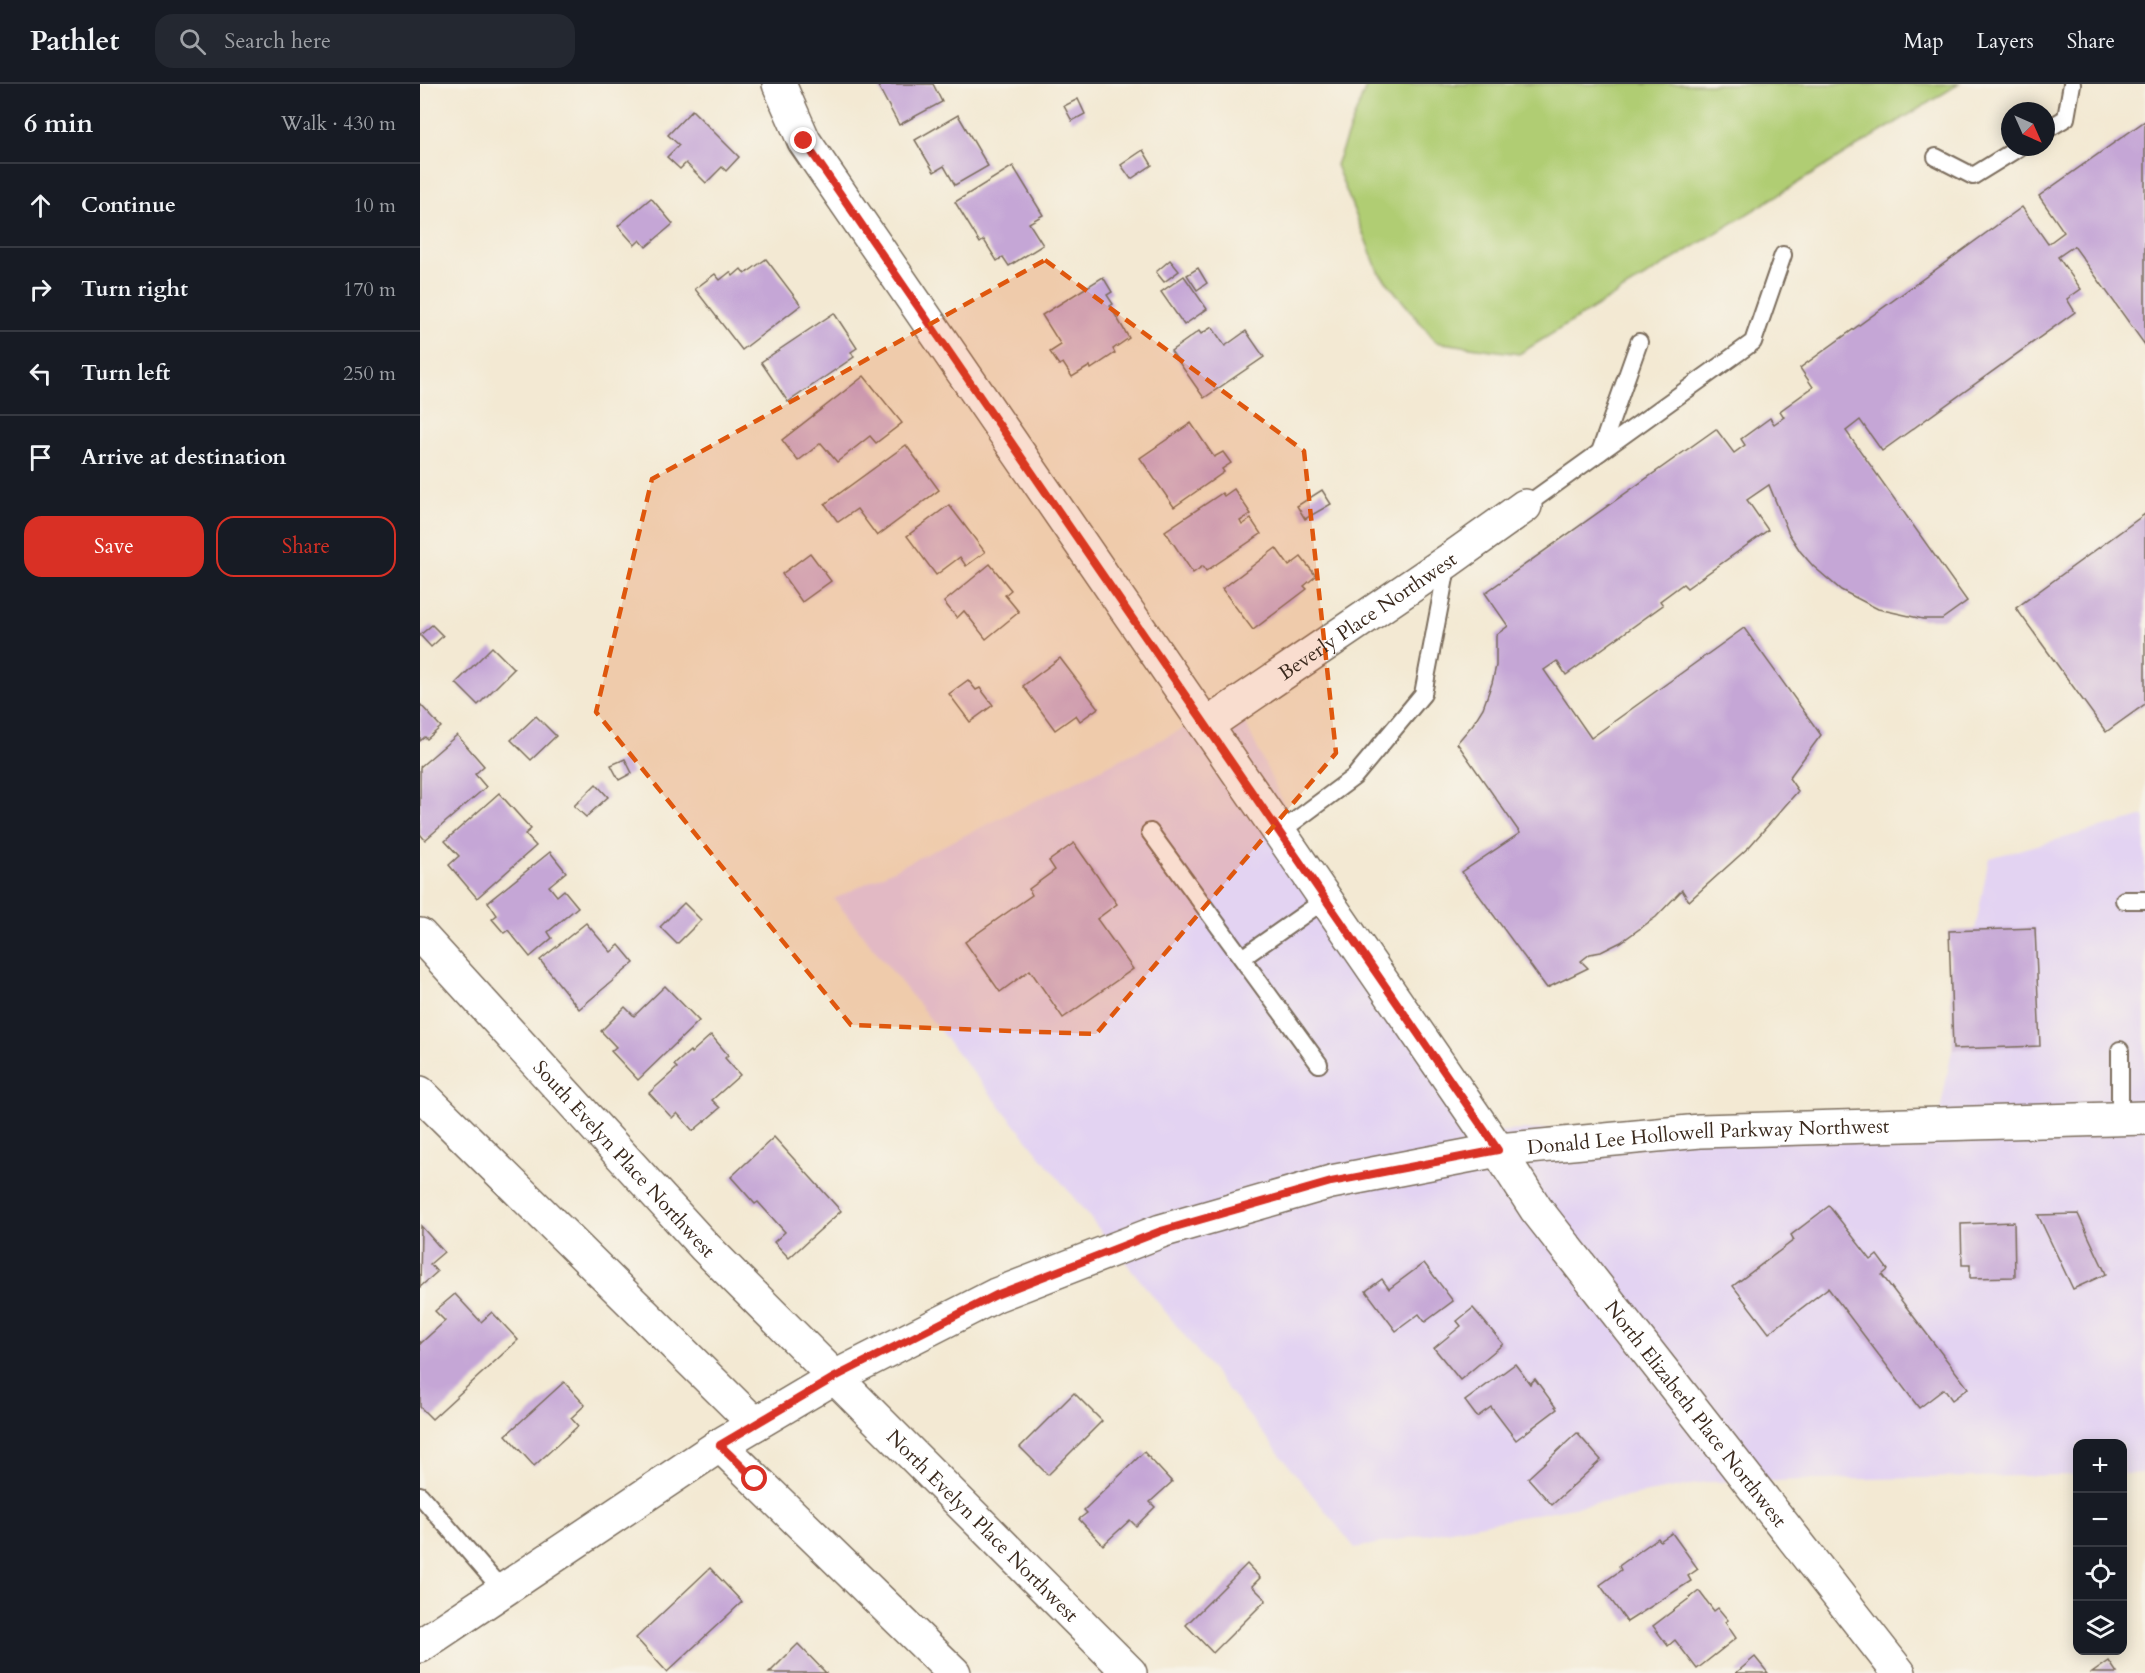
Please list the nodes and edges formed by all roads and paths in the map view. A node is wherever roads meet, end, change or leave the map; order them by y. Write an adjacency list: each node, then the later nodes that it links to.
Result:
1 (779, 84): 11 (street, North Elizabeth Place Northwest)
2 (2072, 84): 3 (lane)
3 (2055, 125)
4 (2005, 156): 5 (lane)
5 (1936, 157)
6 (1783, 255): 8 (lane)
7 (1639, 342): 8 (lane)
8 (1600, 452): 9 (lane)
9 (1525, 506): 10 (street, Beverly Place Northwest)
10 (1448, 561): 11 (street, Beverly Place Northwest); 13 (lane)
11 (1207, 725): 13 (street, North Elizabeth Place Northwest)
12 (1150, 832): 18 (lane)
13 (1280, 832): 14 (street, North Elizabeth Place Northwest)
14 (1326, 898): 18 (lane); 23 (street, North Elizabeth Place Northwest)
15 (2124, 900): 16 (lane)
16 (2145, 900)
17 (420, 935): 24 (street, South Evelyn Place Northwest)
18 (1242, 958): 20 (lane)
19 (2120, 1050): 22 (lane)
20 (1319, 1064)
21 (420, 1093): 25 (street)
22 (2132, 1119): 23 (street, Donald Lee Hollowell Parkway Northwest)
23 (1498, 1150): 24 (street, Donald Lee Hollowell Parkway Northwest); 32 (street, North Elizabeth Place Northwest)
24 (835, 1377): 25 (street, Donald Lee Hollowell Parkway Northwest); 31 (street, North Evelyn Place Northwest)
25 (755, 1424): 26 (street, Donald Lee Hollowell Parkway Northwest)
26 (720, 1445): 28 (street, Donald Lee Hollowell Parkway Northwest); 30 (street)
27 (420, 1495): 28 (lane)
28 (502, 1591): 29 (street, Donald Lee Hollowell Parkway Northwest)
29 (420, 1646)
30 (954, 1673)
31 (1130, 1673)
32 (1899, 1673)

